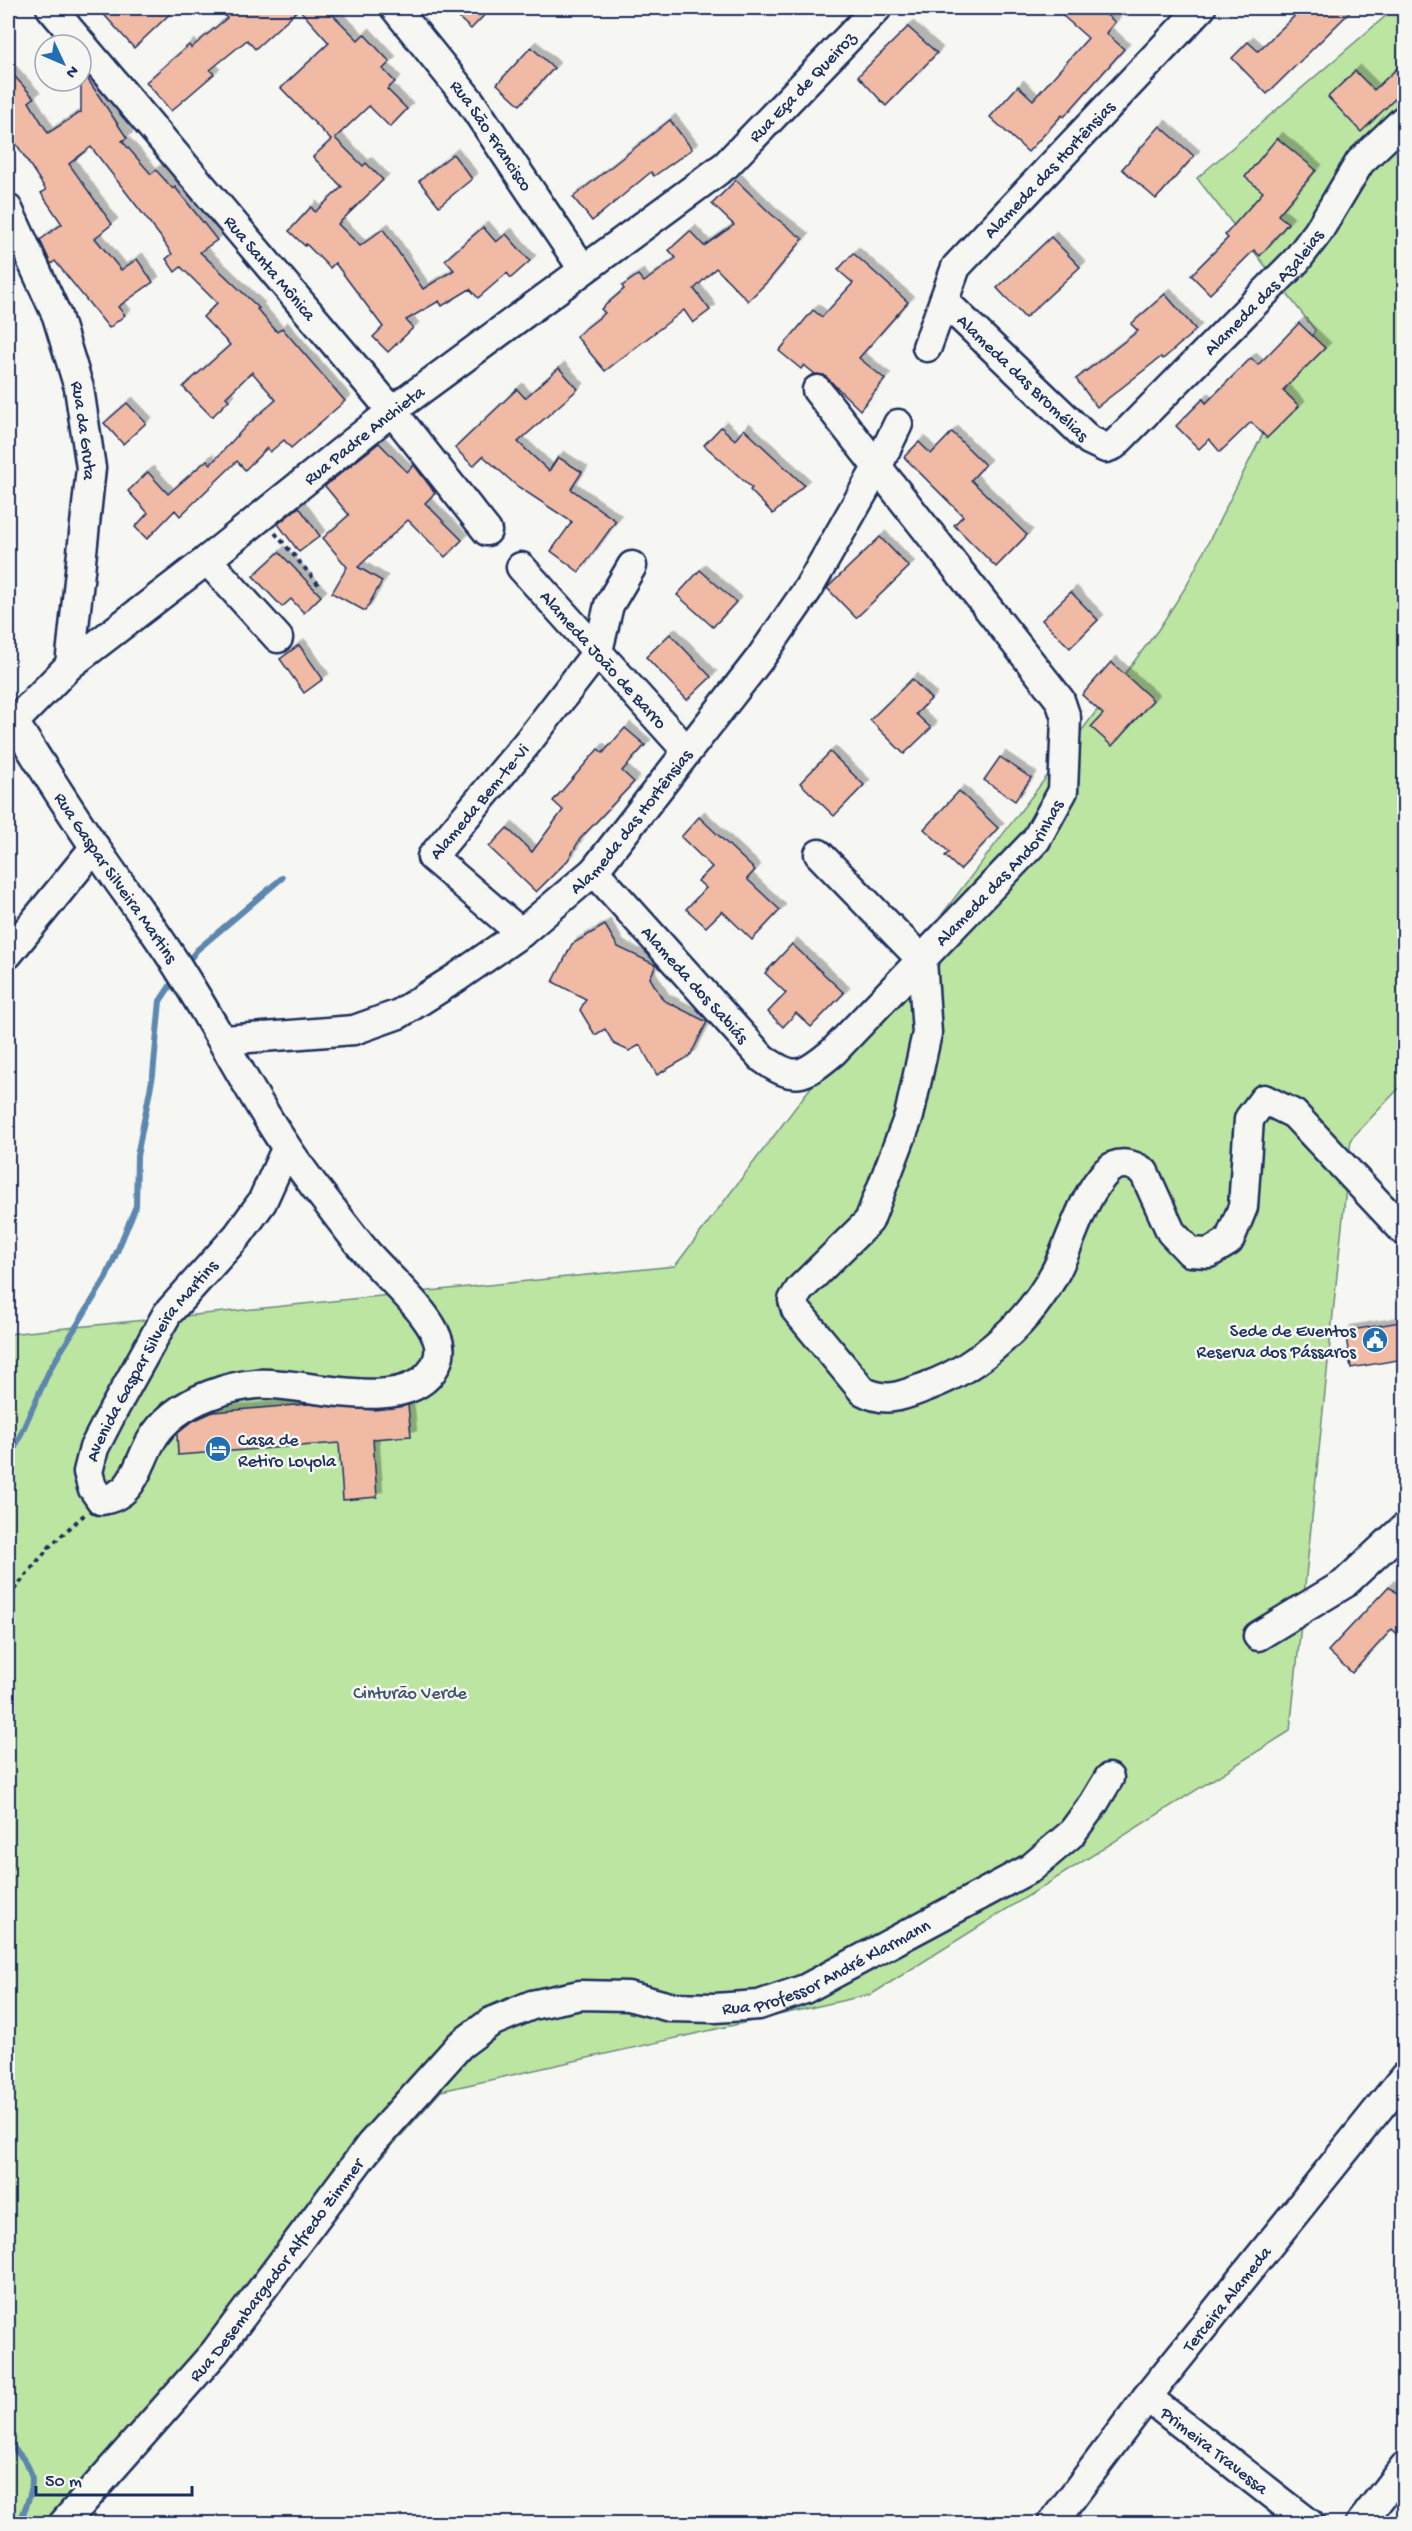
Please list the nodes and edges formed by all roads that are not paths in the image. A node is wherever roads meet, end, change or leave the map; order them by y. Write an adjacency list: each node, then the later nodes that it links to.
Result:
1 (51, 8): 12 (street, Rua Santa Mônica)
2 (395, 8): 8 (street, Rua São Francisco)
3 (877, 8): 6 (street, Rua Eça de Queiroz)
4 (1202, 8): 9 (street, Alameda das Hortênsias)
5 (1404, 120): 14 (street, Alameda das Azaleias)
6 (726, 165): 8 (street, Rua Padre Anchieta)
7 (8, 209): 22 (street, Rua da Gruta)
8 (583, 269): 12 (street, Rua Padre Anchieta)
9 (944, 301): 10 (street, Alameda das Hortênsias); 14 (street, Alameda das Bromélias)
10 (927, 347)
11 (817, 390): 15 (street, Alameda das Andorinhas)
12 (392, 411): 16 (street, Rua Santa Mônica); 17 (street, Rua Padre Anchieta)
13 (898, 424): 15 (street, Alameda das Hortênsias)
14 (1106, 448)
15 (877, 468): 24 (street, Alameda das Hortênsias); 30 (street, Alameda das Andorinhas)
16 (486, 531)
17 (207, 560): 20 (street); 22 (street, Rua Padre Anchieta)
18 (632, 566): 21 (street)
19 (521, 567): 21 (street, Alameda João de Barro)
20 (278, 638)
21 (598, 651): 24 (street, Alameda João de Barro); 28 (street, Alameda Bem-te-Vi)
22 (70, 665): 23 (street, Rua Padre Anchieta)
23 (10, 719): 25 (street, Rua Gaspar Silveira Martins)
24 (687, 751): 27 (street, Alameda das Hortênsias)
25 (95, 847): 29 (street); 31 (street, Rua Gaspar Silveira Martins)
26 (819, 854): 30 (street)
27 (594, 871): 28 (street, Alameda das Hortênsias); 32 (street, Alameda dos Sabiás)
28 (521, 933): 31 (street, Alameda das Hortênsias)
29 (8, 954)
30 (921, 960): 32 (street, Alameda das Andorinhas); 35 (street)
31 (224, 1040): 33 (street, Avenida Gaspar Silveira Martins)
32 (809, 1072)
33 (286, 1149): 33 (street, Avenida Gaspar Silveira Martins)
34 (1404, 1203): 35 (street)
35 (1404, 1231): 36 (street)
36 (1404, 1240)
37 (1404, 1528): 38 (street)
38 (1258, 1636)
39 (1109, 1778): 40 (street, Rua Professor André Klarmann)
40 (492, 2022): 44 (street, Rua Desembargador Alfredo Zimmer)
41 (1404, 2077): 42 (street, Terceira Alameda)
42 (1147, 2397): 45 (street, Terceira Alameda); 46 (street, Primeira Travessa)
43 (1404, 2466): 47 (street)
44 (63, 2523)
45 (1052, 2523)
46 (1310, 2523)
47 (1360, 2523)

